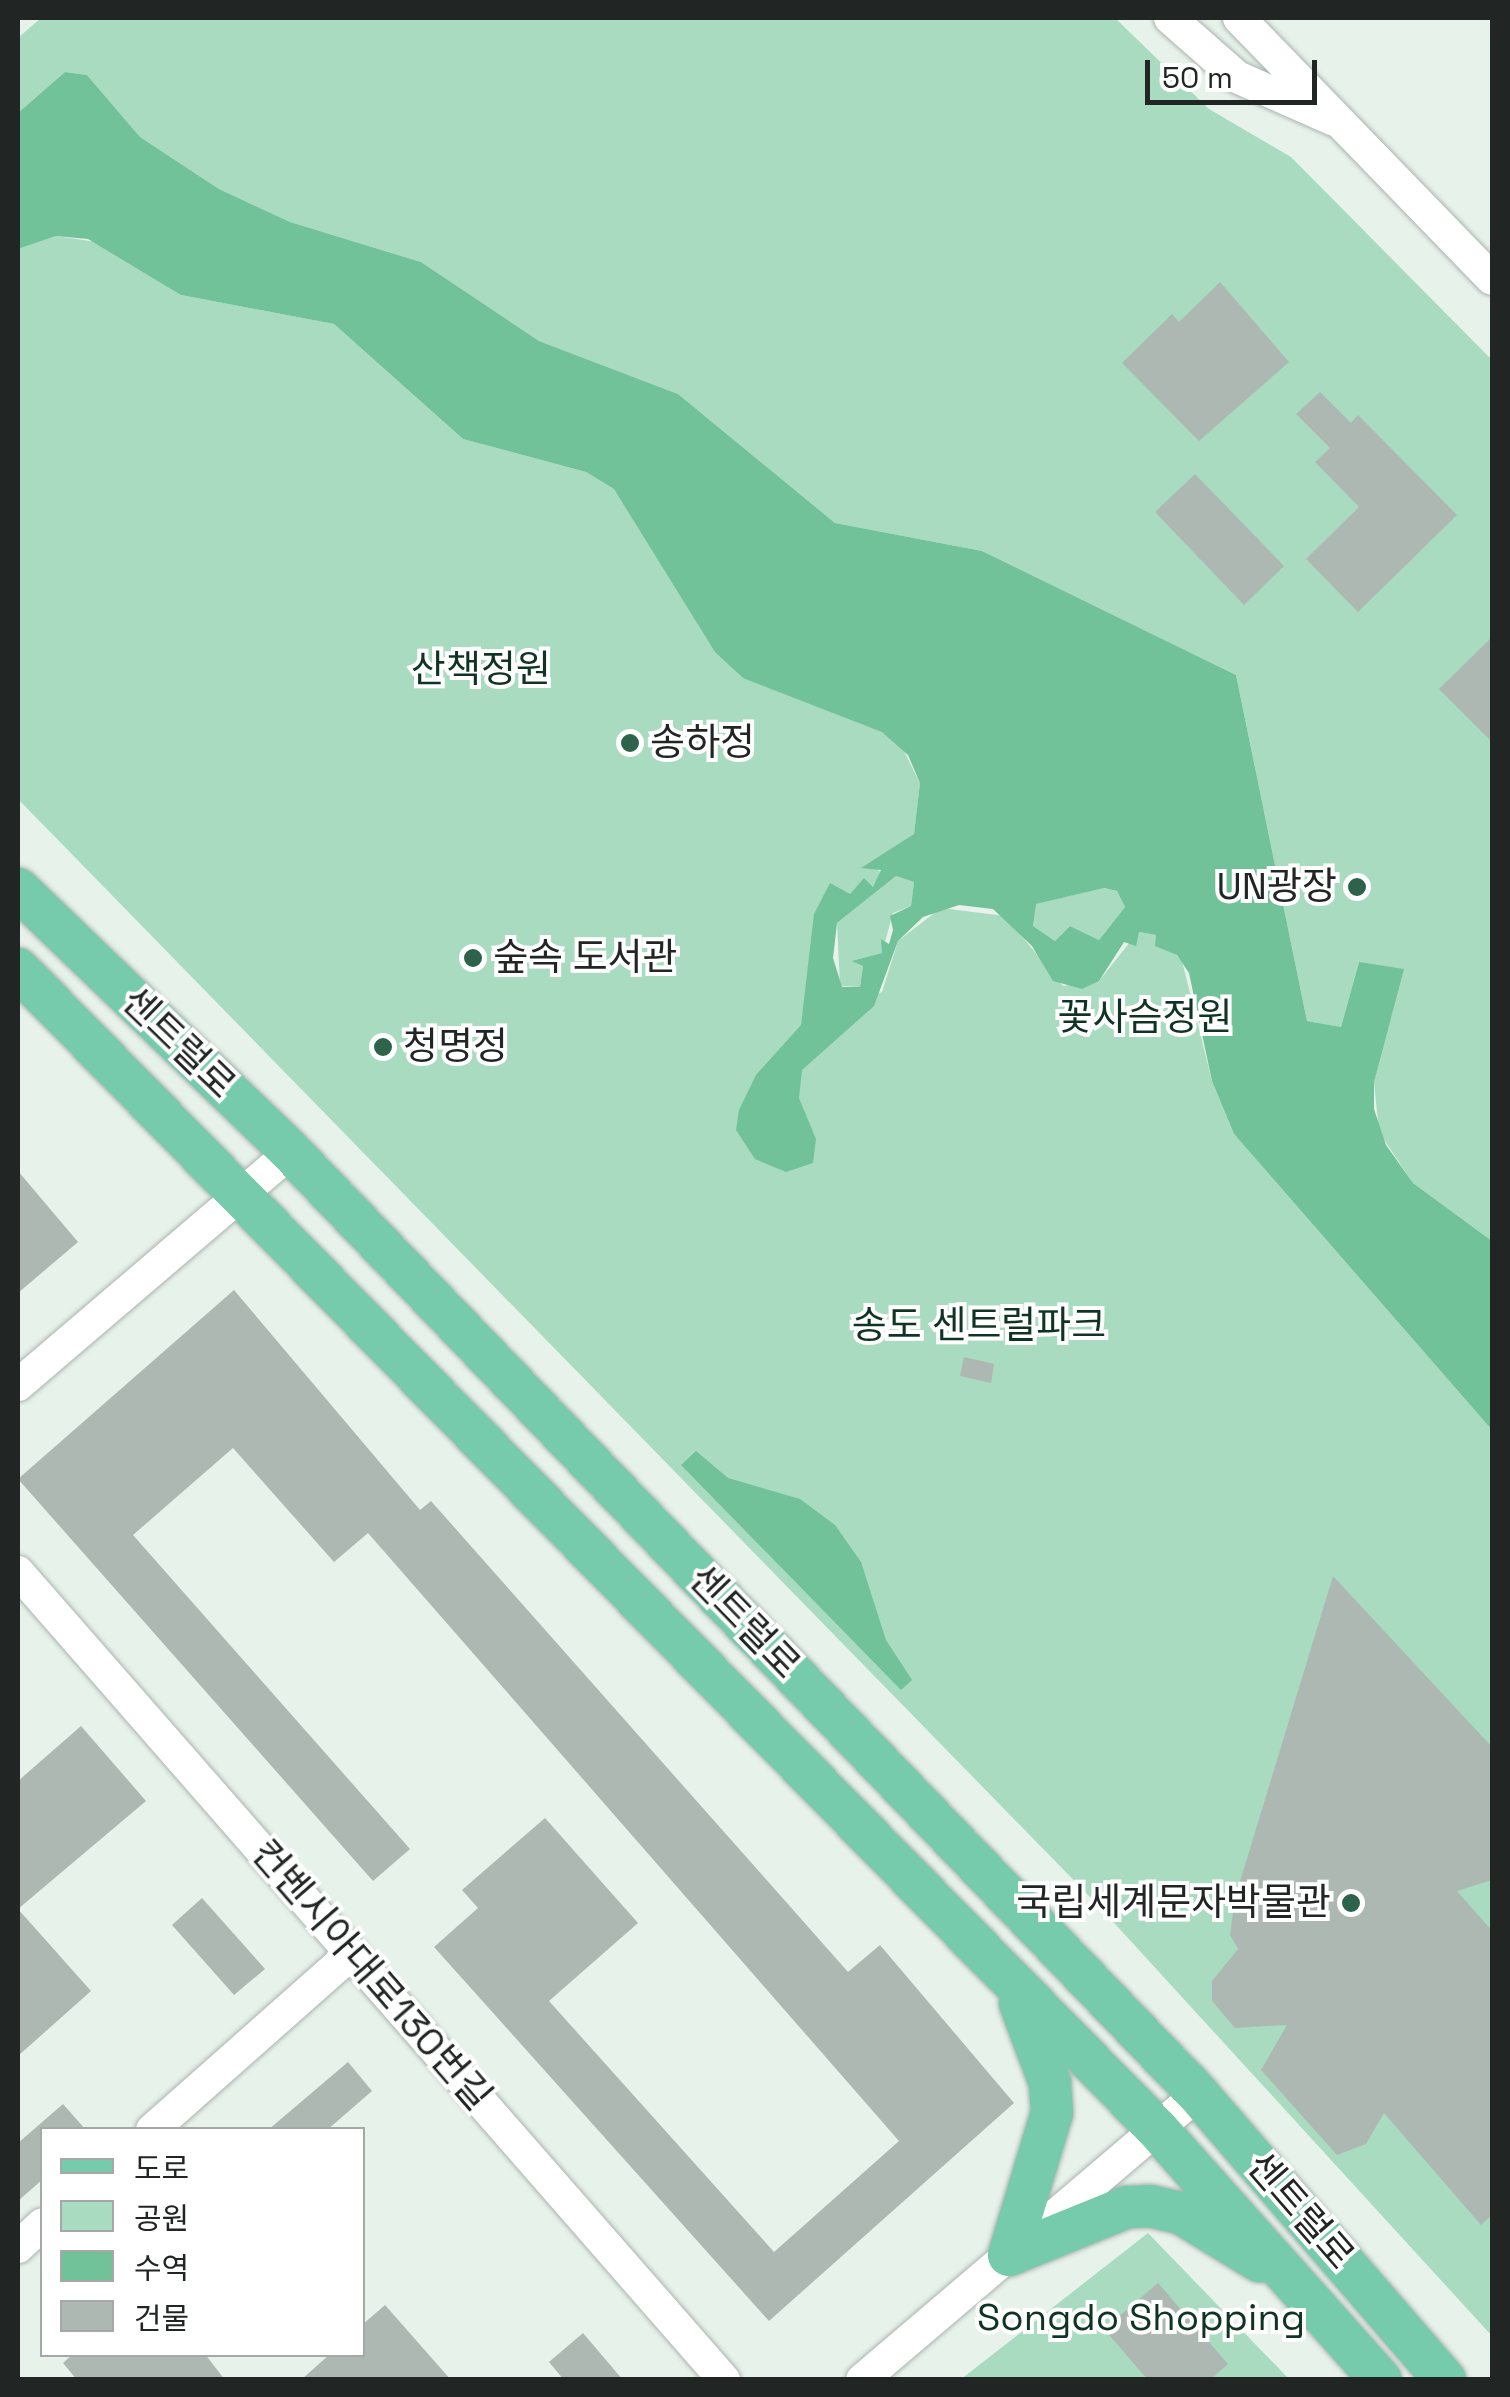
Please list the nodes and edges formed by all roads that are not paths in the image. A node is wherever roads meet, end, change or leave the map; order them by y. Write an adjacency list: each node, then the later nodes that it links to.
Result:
1 (1170, 18): 3 (street)
2 (1239, 18): 3 (street)
3 (1340, 122): 4 (street)
4 (1492, 279)
5 (18, 889): 7 (main road, 센트럴로)
6 (18, 969): 8 (main road, 센트럴로)
7 (291, 1152): 8 (street); 13 (main road, 센트럴로)
8 (244, 1193): 9 (street); 12 (main road, 센트럴로)
9 (18, 1386)
10 (18, 1572): 11 (street, 컨벤시아대로130번길)
11 (352, 1953): 14 (street); 20 (street, 컨벤시아대로130번길)
12 (1008, 1978): 15 (main road, 센트럴로); 18 (main road)
13 (1198, 2094): 15 (street); 23 (main road, 센트럴로)
14 (155, 2127)
15 (1157, 2129): 18 (street); 19 (main road, 센트럴로)
16 (40, 2227): 17 (street)
17 (18, 2247)
18 (1009, 2255): 19 (main road); 21 (street)
19 (1290, 2278): 22 (main road, 센트럴로)
20 (724, 2380)
21 (862, 2380)
22 (1380, 2380)
23 (1446, 2380)

